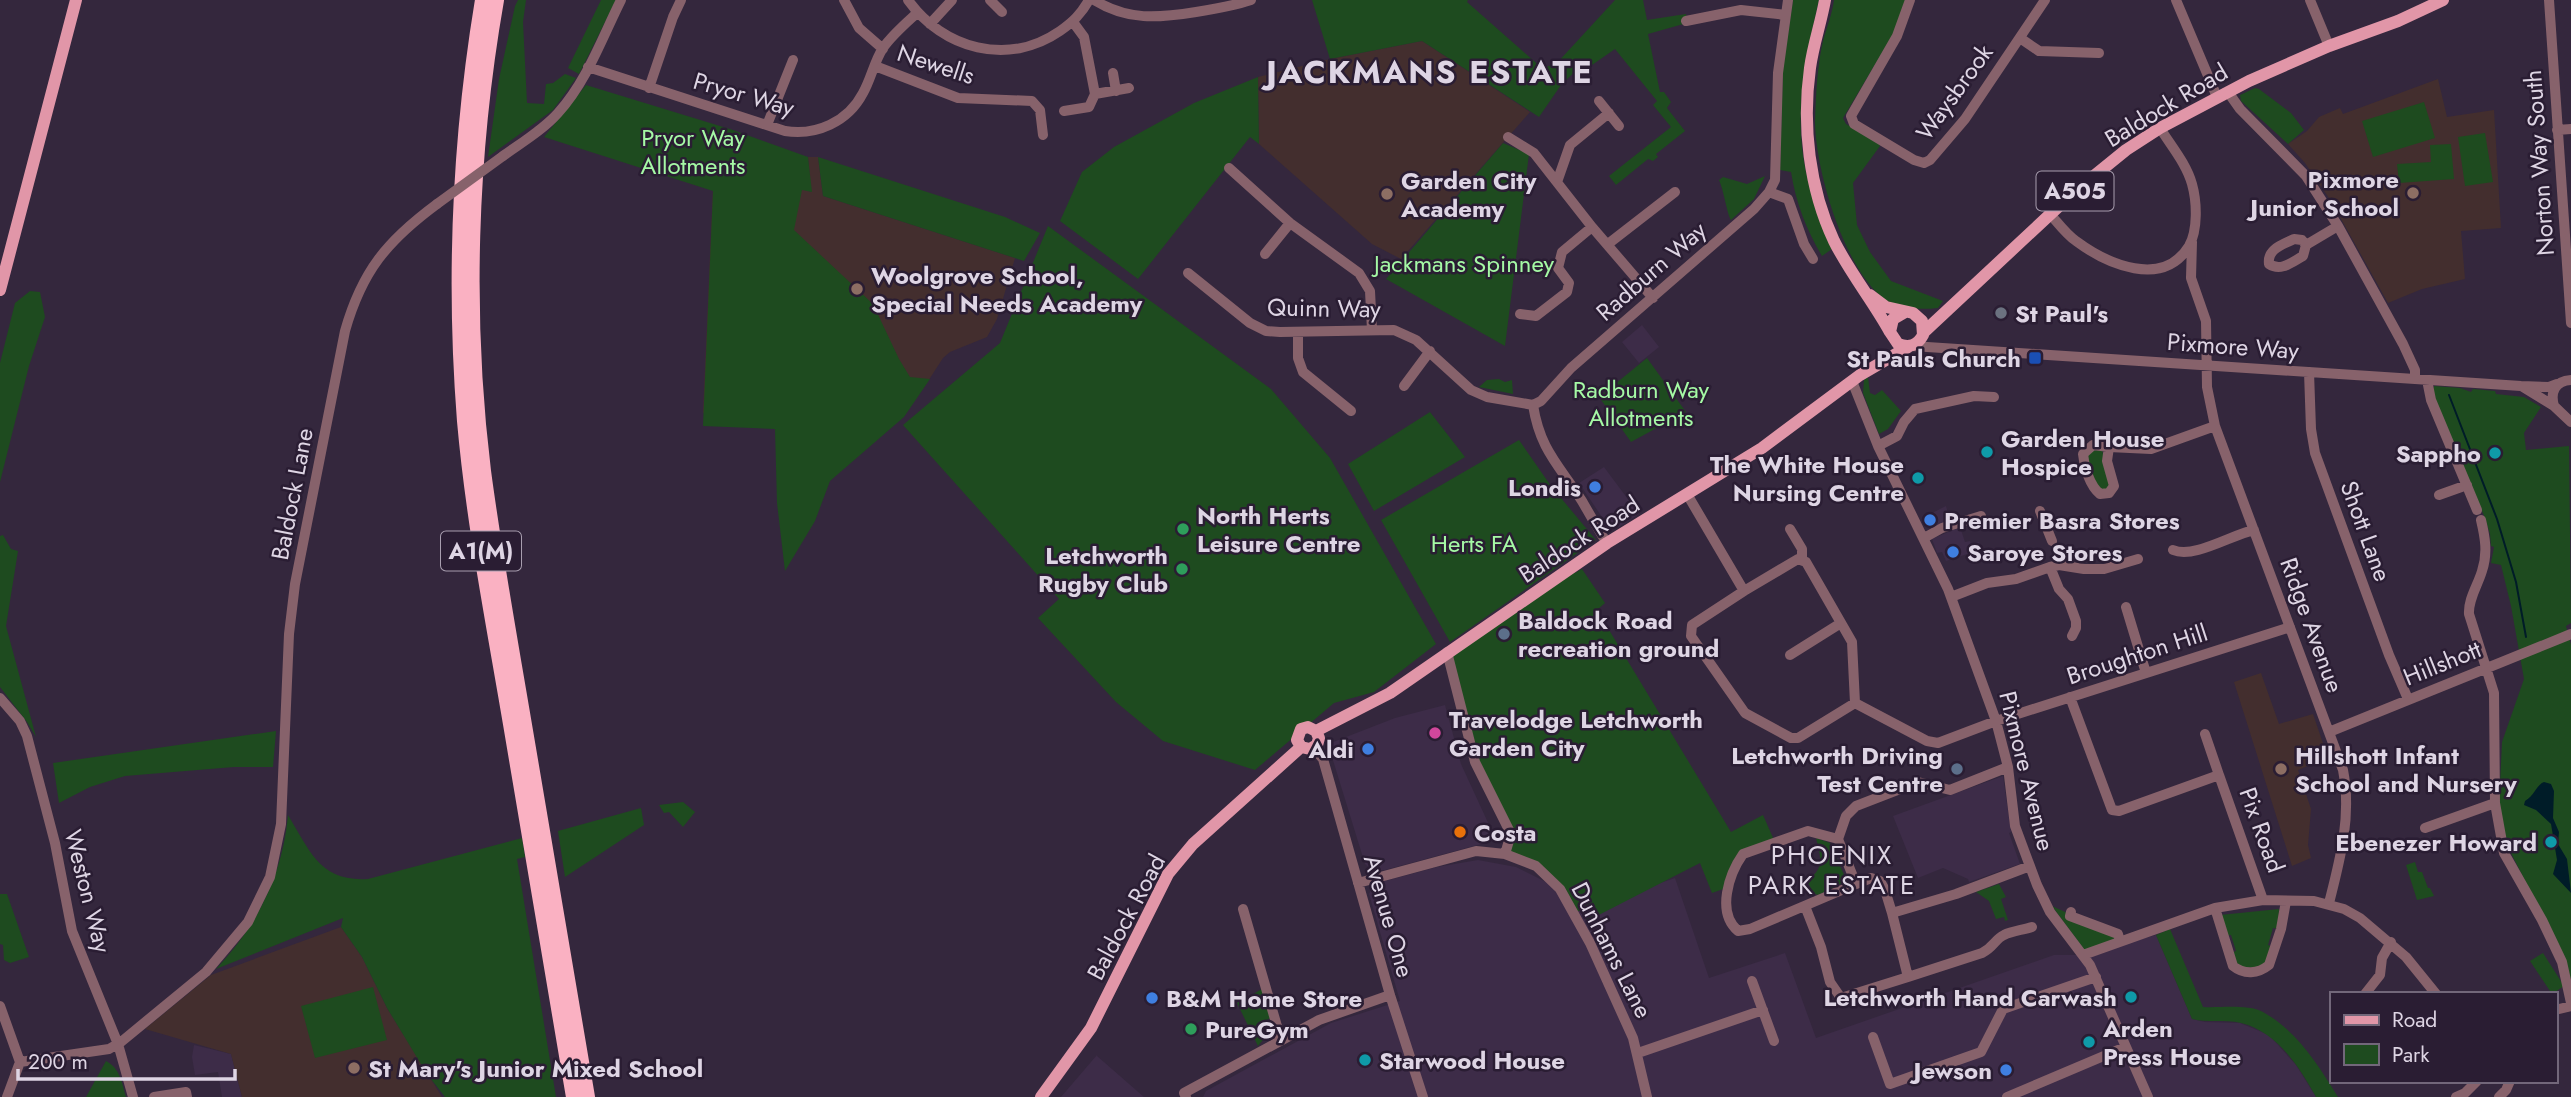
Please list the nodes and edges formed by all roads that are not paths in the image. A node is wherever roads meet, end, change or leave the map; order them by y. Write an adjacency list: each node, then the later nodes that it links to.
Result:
1 (76, 0): 67 (main road)
2 (484, 0): 176 (highway, A1(M))
3 (496, 0): 177 (highway, A1(M))
4 (621, 0): 33 (street, Baldock Lane)
5 (681, 0): 35 (street)
6 (844, 0): 29 (street)
7 (908, 0): 22 (street)
8 (952, 0): 26 (street)
9 (990, 0): 21 (street)
10 (1088, 0): 25 (street)
11 (1094, 0): 12 (street)
12 (1251, 0)
13 (1788, 0): 23 (street)
14 (1825, 0): 68 (main road)
15 (1910, 0): 27 (street, Waysbrook)
16 (2045, 0): 27 (street, Waysbrook)
17 (2176, 0): 39 (street)
18 (2310, 0): 28 (street)
19 (2443, 0): 28 (main road, Baldock Road / A505)
20 (2549, 0): 47 (street, Norton Way South)
21 (1002, 12)
22 (917, 13): 26 (street); 29 (street, Pryor Way)
23 (1786, 15): 24 (street); 53 (street)
24 (1686, 21)
25 (1073, 22): 26 (street); 38 (street)
26 (930, 24)
27 (2020, 38): 30 (street)
28 (2329, 46): 39 (main road, Baldock Road / A505)
29 (883, 49): 32 (street, Pryor Way)
30 (2099, 53)
31 (793, 60): 43 (street)
32 (875, 66): 43 (street, Pryor Way); 48 (street, Newells)
33 (588, 67): 35 (street, Pryor Way); 165 (street, Baldock Lane, bridge)
34 (1113, 73): 37 (street)
35 (649, 88): 43 (street, Pryor Way)
36 (1129, 88): 37 (street)
37 (1116, 91): 38 (street)
38 (1094, 94): 41 (street)
39 (2222, 94): 45 (main road, Baldock Road / A505); 56 (street)
40 (1600, 101): 42 (street)
41 (1064, 111)
42 (1609, 113): 44 (street); 51 (street)
43 (767, 125)
44 (1619, 126)
45 (2160, 128): 54 (main road, Baldock Road / A505); 58 (street)
46 (2571, 129): 47 (street)
47 (2557, 130): 59 (street, Norton Way South)
48 (1042, 135)
49 (1508, 137): 51 (street)
50 (1224, 179): 55 (street)
51 (1557, 182): 57 (street)
52 (1675, 192): 60 (street)
53 (1769, 192): 63 (street); 69 (street, Radburn Way)
54 (2050, 215): 64 (street); 70 (main road, Baldock Road / A505)
55 (1290, 223): 62 (street); 74 (street)
56 (2338, 226): 61 (street); 84 (street)
57 (1592, 228): 60 (street); 72 (street)
58 (2192, 242): 64 (street); 66 (street)
59 (2568, 242): 73 (street, Norton Way South)
60 (1608, 244): 69 (street)
61 (2306, 245)
62 (1265, 254)
63 (1814, 259)
64 (2162, 268): 66 (street)
65 (1187, 273): 75 (street, Quinn Way)
66 (2191, 278): 81 (street, Ridge Avenue)
67 (0, 290)
68 (1867, 293): 71 (main road); 77 (main road)
69 (1653, 298): 91 (street, Radburn Way)
70 (1950, 307): 71 (main road); 76 (main road, Baldock Road / A505)
71 (1909, 313): 76 (main road); 77 (main road)
72 (1520, 314)
73 (2571, 323)
74 (1372, 330): 75 (street, Quinn Way); 80 (street, Quinn Way)
75 (1298, 331): 93 (street)
76 (1924, 333): 78 (main road); 79 (street, Pixmore Way)
77 (1891, 334): 78 (main road); 83 (main road, Baldock Road)
78 (1910, 346): 79 (street, Pixmore Way); 83 (main road, Baldock Road)
79 (1943, 348): 81 (street, Pixmore Way)
80 (1430, 351): 87 (street); 91 (street, Quinn Way)
81 (2208, 365): 82 (street, Pixmore Way); 96 (street, Ridge Avenue)
82 (2309, 372): 84 (street, Pixmore Way); 125 (street, Shott Lane)
83 (1856, 378): 89 (main road, Baldock Road); 92 (street, Pixmore Avenue)
84 (2415, 379): 86 (street, Pixmore Way)
85 (2566, 379): 88 (street, Pixmore Way); 94 (street)
86 (2427, 380): 88 (street, Pixmore Way); 99 (street)
87 (1404, 386)
88 (2521, 386): 94 (street, Pixmore Way)
89 (1840, 390): 92 (street, Pixmore Avenue); 100 (main road, Baldock Road)
90 (1994, 397): 97 (street)
91 (1533, 405): 107 (street)
92 (1862, 409): 97 (street, Pixmore Avenue)
93 (1351, 411)
94 (2562, 411): 95 (street)
95 (2571, 422)
96 (2215, 426): 98 (street); 105 (street, Ridge Avenue)
97 (1878, 446): 106 (street, Pixmore Avenue)
98 (2109, 447): 98 (street)
99 (2467, 485): 101 (street); 121 (street)
100 (1687, 494): 107 (main road, Baldock Road); 112 (street)
101 (2439, 495)
102 (2040, 511): 111 (street)
103 (1981, 516): 106 (street)
104 (1790, 529): 109 (street)
105 (2254, 530): 108 (street); 116 (street, Ridge Avenue)
106 (1924, 538): 113 (street, Pixmore Avenue)
107 (1607, 543): 119 (main road, Baldock Road)
108 (2173, 550)
109 (1802, 559): 112 (street); 115 (street)
110 (2138, 559): 111 (street)
111 (2054, 566): 113 (street); 118 (street)
112 (1744, 592): 126 (street)
113 (1951, 597): 127 (street, Pixmore Avenue)
114 (2126, 607): 122 (street)
115 (1841, 623): 120 (street); 126 (street)
116 (2290, 627): 122 (street, Broughton Hill); 129 (street, Ridge Avenue)
117 (2571, 634): 121 (street, Hillshott)
118 (2072, 636)
119 (1447, 652): 128 (main road, Baldock Road); 137 (street)
120 (1790, 655)
121 (2485, 668): 125 (street, Hillshott); 134 (street)
122 (2146, 673): 123 (street, Broughton Hill)
123 (2070, 697): 127 (street, Broughton Hill); 133 (street, Pix Road)
124 (0, 698): 165 (street, Weston Way)
125 (2408, 699): 129 (street, Hillshott)
126 (1855, 703): 127 (street, Broughton Hill)
127 (1996, 721): 132 (street, Pixmore Avenue)
128 (1316, 731): 131 (main road); 131 (main road)
129 (2329, 732): 143 (street, Ridge Avenue)
130 (2205, 734): 133 (street, Pix Road)
131 (1307, 747): 139 (street, Avenue One); 178 (main road, Baldock Road)
132 (2008, 767): 136 (street); 138 (street, Pixmore Avenue)
133 (2219, 775): 141 (street, Pix Road)
134 (2495, 803): 135 (street); 159 (street)
135 (2426, 828)
136 (1838, 839): 140 (street); 144 (street)
137 (1505, 854): 139 (street, Dunhams Lane); 167 (street, Dunhams Lane)
138 (2030, 866): 148 (street); 152 (street, Pixmore Avenue)
139 (1358, 883): 158 (street, Avenue One)
140 (1856, 884): 144 (street); 148 (street)
141 (2263, 900): 142 (street); 145 (street)
142 (2286, 901): 143 (street); 145 (street)
143 (2329, 903): 151 (street)
144 (1805, 906): 153 (street)
145 (2215, 908): 150 (street)
146 (1243, 909): 163 (street)
147 (2071, 912): 150 (street)
148 (1892, 913): 153 (street)
149 (2032, 927): 153 (street)
150 (2120, 941): 152 (street)
151 (2391, 942): 156 (street); 157 (street)
152 (2083, 955): 154 (street, Pixmore Avenue)
153 (1908, 977)
154 (2096, 977): 162 (street); 166 (street, Pixmore Avenue)
155 (1752, 981): 161 (street)
156 (2367, 992)
157 (2435, 992)
158 (1390, 995): 163 (street); 179 (street, Avenue One)
159 (2571, 1004)
160 (0, 1006): 168 (street)
161 (1763, 1010): 164 (street); 167 (street)
162 (1873, 1037)
163 (1281, 1040): 171 (street)
164 (1774, 1041)
165 (118, 1044): 168 (street); 173 (street, Weston Way)
166 (2125, 1046): 181 (street); 182 (street, Pixmore Avenue)
167 (1638, 1053): 180 (street, Dunhams Lane)
168 (20, 1062): 172 (street)
169 (2475, 1083): 183 (street)
170 (2509, 1083): 184 (street)
171 (1185, 1095)
172 (7, 1097)
173 (133, 1097)
174 (154, 1097): 175 (street)
175 (187, 1097)
176 (574, 1097)
177 (587, 1097)
178 (1041, 1097)
179 (1423, 1097)
180 (1647, 1097)
181 (2007, 1097)
182 (2148, 1097)
183 (2456, 1097)
184 (2499, 1097)

